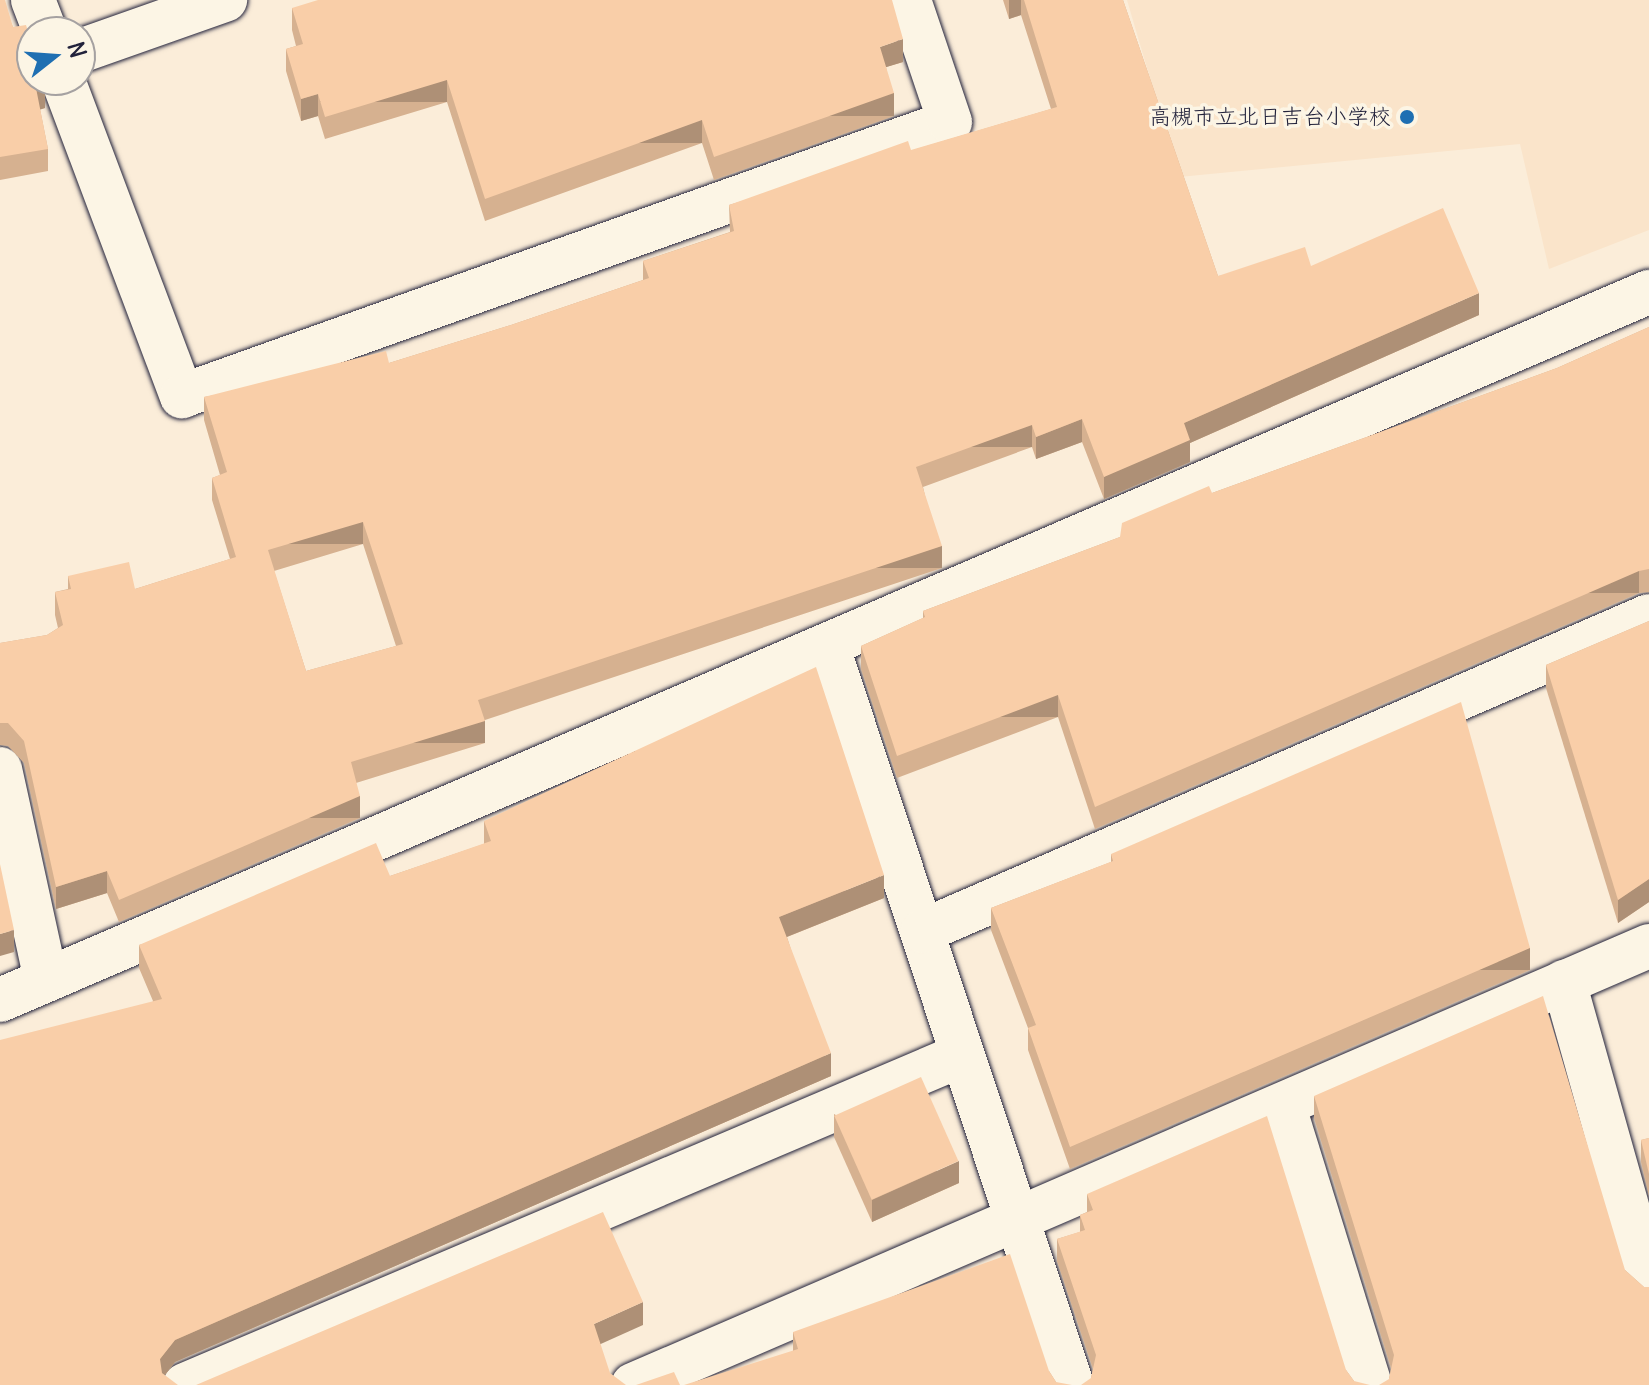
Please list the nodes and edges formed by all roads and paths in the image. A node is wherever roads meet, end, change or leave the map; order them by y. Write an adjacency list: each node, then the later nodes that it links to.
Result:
1 (225, 0): 3 (street)
2 (909, 0): 4 (street)
3 (96, 45)
4 (69, 96)
5 (1649, 292): 7 (street)
6 (1649, 616): 9 (street)
7 (827, 645): 9 (street); 11 (street)
8 (0, 769): 11 (street)
9 (923, 931): 14 (street)
10 (1649, 946): 12 (street)
11 (46, 980): 13 (street)
12 (1564, 982): 15 (street); 17 (street)
13 (0, 1000)
14 (962, 1055): 16 (street); 19 (street)
15 (1284, 1107): 16 (street); 22 (street)
16 (1017, 1218): 18 (street); 21 (street)
17 (1649, 1285)
18 (722, 1367): 20 (street)
19 (185, 1385)
20 (633, 1385)
21 (1072, 1385)
22 (1370, 1385)

